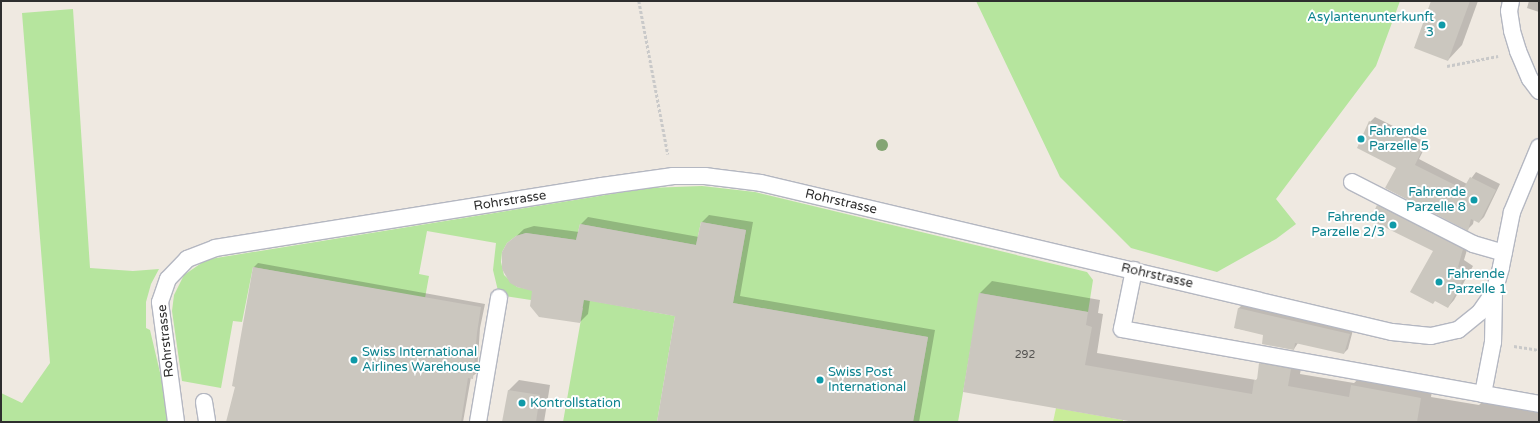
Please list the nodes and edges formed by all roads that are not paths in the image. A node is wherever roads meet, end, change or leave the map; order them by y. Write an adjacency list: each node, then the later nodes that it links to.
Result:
1 (1511, 1): 2 (lane)
2 (1539, 91)
3 (1539, 147): 5 (lane, Rohrstrasse)
4 (1352, 182): 5 (lane)
5 (1504, 253): 7 (lane, Rohrstrasse)
6 (1134, 270): 7 (lane, Rohrstrasse); 9 (lane); 12 (lane, Rohrstrasse)
7 (1494, 292): 9 (lane)
8 (499, 298): 14 (lane)
9 (1483, 394): 11 (lane)
10 (204, 402): 13 (lane)
11 (1539, 404)
12 (176, 422)
13 (207, 422)
14 (478, 422)

